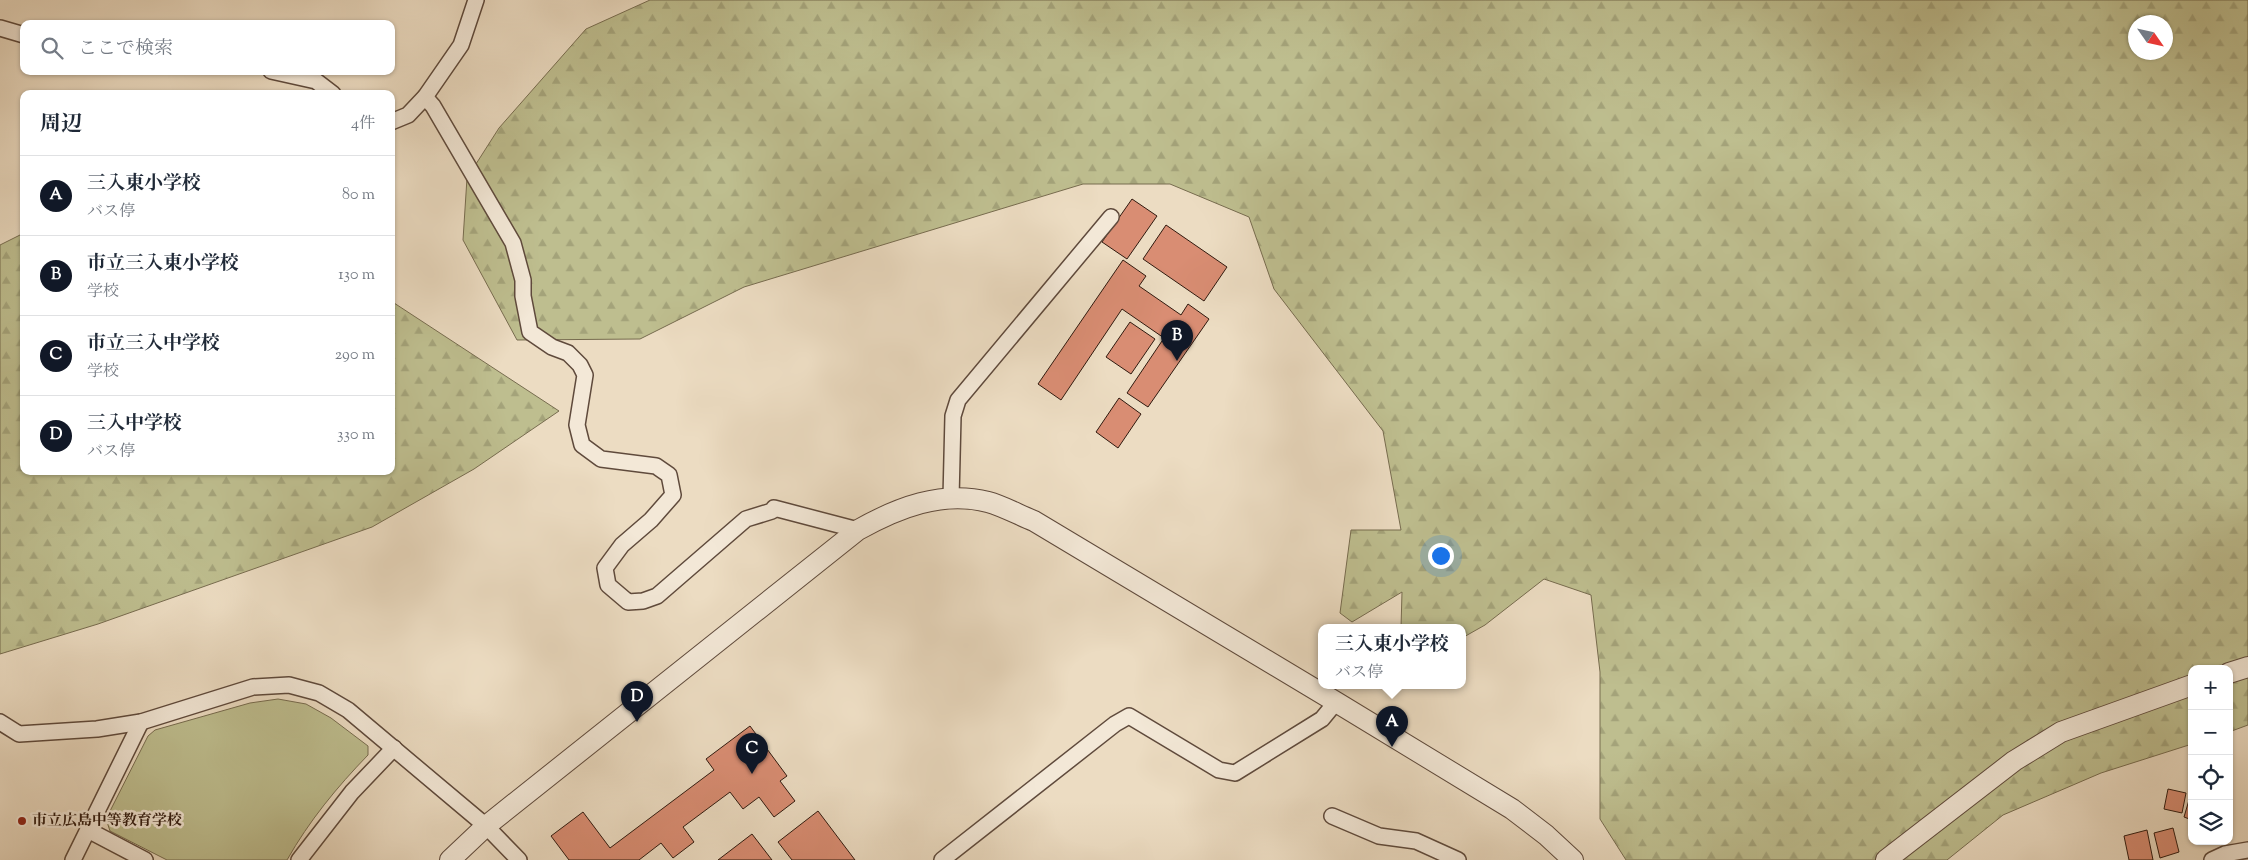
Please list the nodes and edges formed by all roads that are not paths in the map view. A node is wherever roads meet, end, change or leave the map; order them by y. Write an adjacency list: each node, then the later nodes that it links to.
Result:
1 (476, 0): 6 (street)
2 (0, 28): 3 (street)
3 (20, 33)
4 (289, 75): 5 (street)
5 (328, 90)
6 (425, 97): 7 (street); 10 (street)
7 (395, 120)
8 (1111, 217): 9 (street)
9 (951, 498): 10 (street); 14 (street)
10 (858, 530): 19 (street)
11 (2248, 667): 12 (street)
12 (2233, 672)
13 (2188, 686): 30 (street)
14 (1336, 702): 27 (street); 29 (street)
15 (0, 722): 16 (street)
16 (141, 722): 17 (street); 20 (street)
17 (394, 748): 19 (street); 24 (street)
18 (1332, 816): 28 (street)
19 (486, 826): 25 (street); 26 (street)
20 (88, 830): 22 (street); 23 (street)
21 (2248, 850): 31 (street)
22 (73, 860)
23 (146, 860)
24 (298, 860)
25 (450, 860)
26 (519, 860)
27 (942, 860)
28 (1458, 860)
29 (1572, 860)
30 (1886, 860)
31 (2212, 860)

